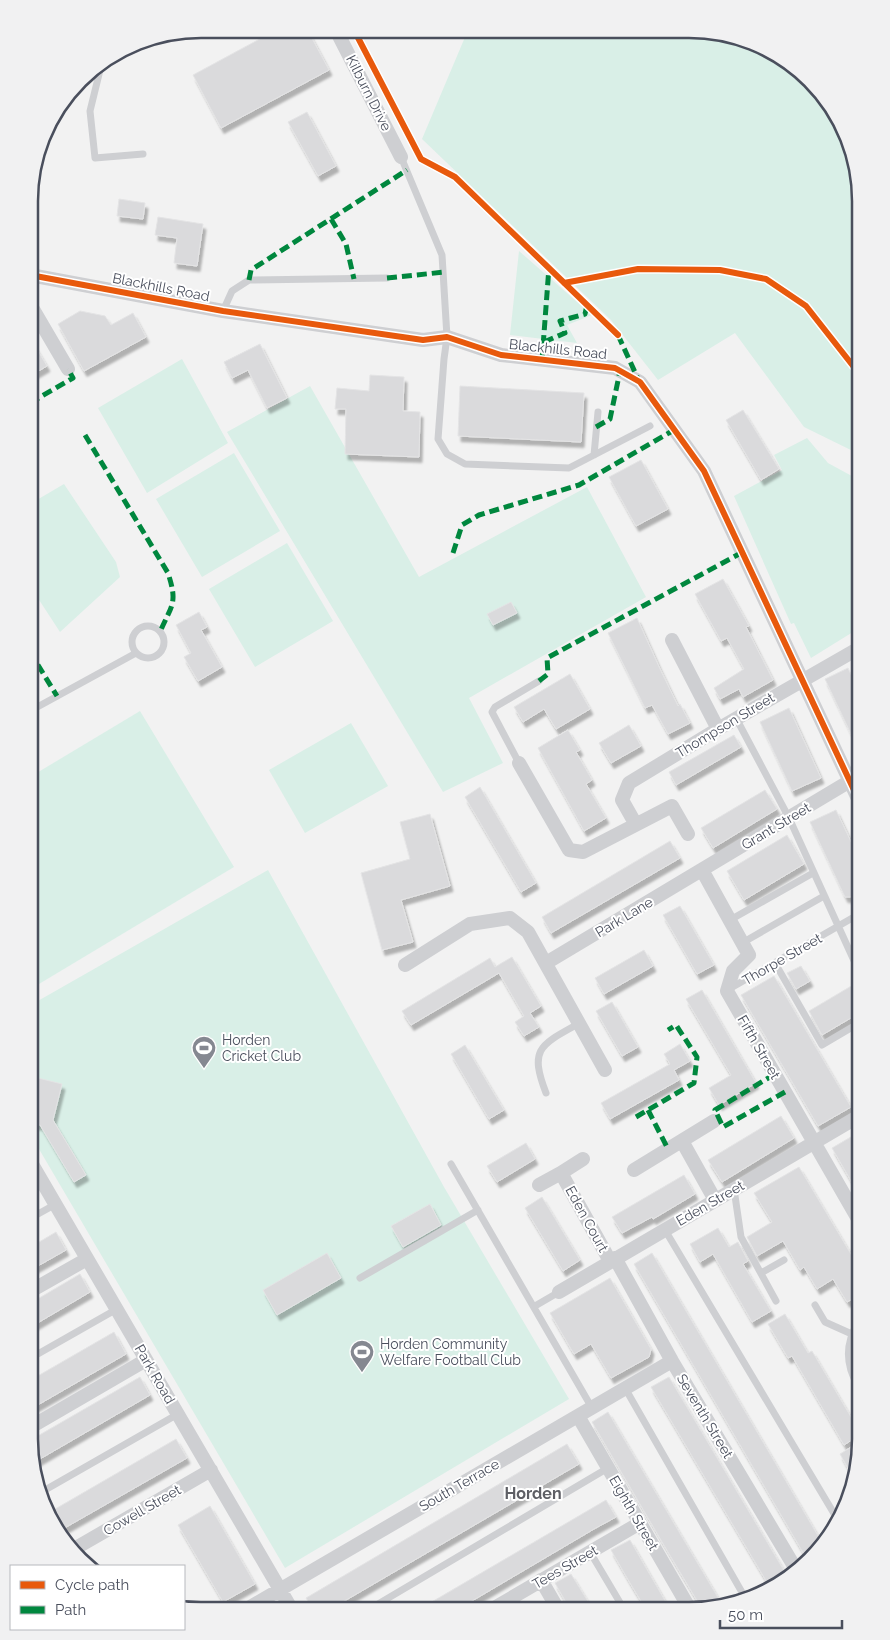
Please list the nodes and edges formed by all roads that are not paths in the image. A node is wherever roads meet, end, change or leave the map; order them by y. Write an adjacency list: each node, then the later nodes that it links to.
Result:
1 (340, 38): 4 (street, Kilburn Drive)
2 (99, 73): 3 (lane)
3 (143, 154)
4 (401, 157): 11 (lane)
5 (38, 276): 7 (street, Blackhills Road)
6 (387, 278): 7 (lane)
7 (223, 311): 11 (street, Blackhills Road)
8 (38, 318): 9 (street)
9 (42, 325): 10 (lane); 12 (street)
10 (38, 328)
11 (447, 337): 15 (lane); 19 (street, Blackhills Road)
12 (68, 369)
13 (598, 412): 15 (lane)
14 (650, 426): 15 (lane)
15 (594, 455)
16 (672, 640): 23 (street)
17 (852, 652): 19 (street, Thompson Street)
18 (136, 653): 18 (lane); 21 (lane)
19 (801, 680): 22 (street, Thompson Street); 25 (street, Blackhills Road)
20 (539, 681): 24 (lane)
21 (38, 707)
22 (736, 718): 23 (street, Thompson Street); 27 (lane)
23 (718, 728): 28 (street, Thompson Street)
24 (519, 763): 28 (street)
25 (850, 782): 26 (street, Blackhills Road); 27 (street, Grant Street)
26 (852, 786)
27 (789, 818): 30 (street, Grant Street); 31 (lane)
28 (635, 824): 29 (street)
29 (688, 834)
30 (702, 870): 34 (street); 38 (street, Park Lane)
31 (813, 873): 32 (lane); 34 (lane)
32 (824, 896): 35 (lane); 36 (lane)
33 (852, 918): 35 (lane, Thorpe Street)
34 (730, 920): 36 (street)
35 (837, 926): 37 (lane); 39 (lane, Thorpe Street)
36 (742, 943): 41 (street)
37 (852, 957)
38 (546, 963): 40 (street); 42 (street)
39 (775, 963): 41 (lane, Thorpe Street); 43 (lane)
40 (405, 965)
41 (727, 991): 49 (street, Fifth Street)
42 (578, 1024): 44 (street); 45 (lane)
43 (852, 1027)
44 (605, 1070)
45 (546, 1093)
46 (852, 1120): 49 (street, Eden Street)
47 (714, 1121): 48 (street)
48 (682, 1141): 52 (street); 57 (street)
49 (814, 1142): 56 (street, Eden Street); 59 (street, Fifth Street)
50 (583, 1159): 53 (street)
51 (451, 1164): 60 (lane)
52 (634, 1170)
53 (561, 1173): 55 (street, Eden Court); 64 (street, Eden Court)
54 (38, 1174): 58 (street, Park Road)
55 (539, 1185)
56 (734, 1189): 57 (street, Eden Street); 66 (lane)
57 (715, 1200): 62 (street, Eden Street)
58 (56, 1204): 61 (lane); 63 (street, Park Road)
59 (852, 1208)
60 (478, 1210): 67 (lane); 72 (lane)
61 (38, 1215)
62 (665, 1229): 64 (street, Eden Street); 86 (lane)
63 (88, 1259): 68 (street); 73 (street, Park Road)
64 (612, 1260): 69 (street, Eden Street); 77 (street, Seventh Street)
65 (784, 1260): 66 (lane)
66 (761, 1273): 70 (lane)
67 (360, 1278)
68 (38, 1287)
69 (559, 1292): 72 (lane)
70 (776, 1301)
71 (815, 1305): 74 (lane)
72 (535, 1306): 79 (lane)
73 (117, 1309): 75 (lane); 76 (street, Park Road)
74 (852, 1328)
75 (38, 1354)
76 (146, 1360): 80 (street, Park Road); 82 (street)
77 (672, 1361): 78 (street, South Terrace); 90 (street, Seventh Street)
78 (625, 1388): 79 (street, South Terrace); 93 (lane)
79 (592, 1408): 81 (street, South Terrace)
80 (178, 1414): 84 (street, Park Road); 85 (lane)
81 (578, 1416): 83 (street, Eighth Street); 92 (street, South Terrace)
82 (38, 1423)
83 (608, 1468): 87 (street, Eighth Street); 96 (lane)
84 (210, 1470): 88 (street, Cowell Street); 92 (street, Park Road)
85 (45, 1490)
86 (834, 1514)
87 (640, 1523): 89 (street, Tees Street); 100 (street, Eighth Street)
88 (78, 1547)
89 (590, 1552): 91 (street, Tees Street); 99 (lane)
90 (793, 1565)
91 (541, 1580): 97 (street, Tees Street); 98 (street)
92 (280, 1590): 94 (street, South Terrace); 95 (street, Park Road)
93 (743, 1594)
94 (259, 1602)
95 (287, 1602)
96 (382, 1602)
97 (504, 1602)
98 (554, 1602)
99 (620, 1602)
100 (686, 1602)

